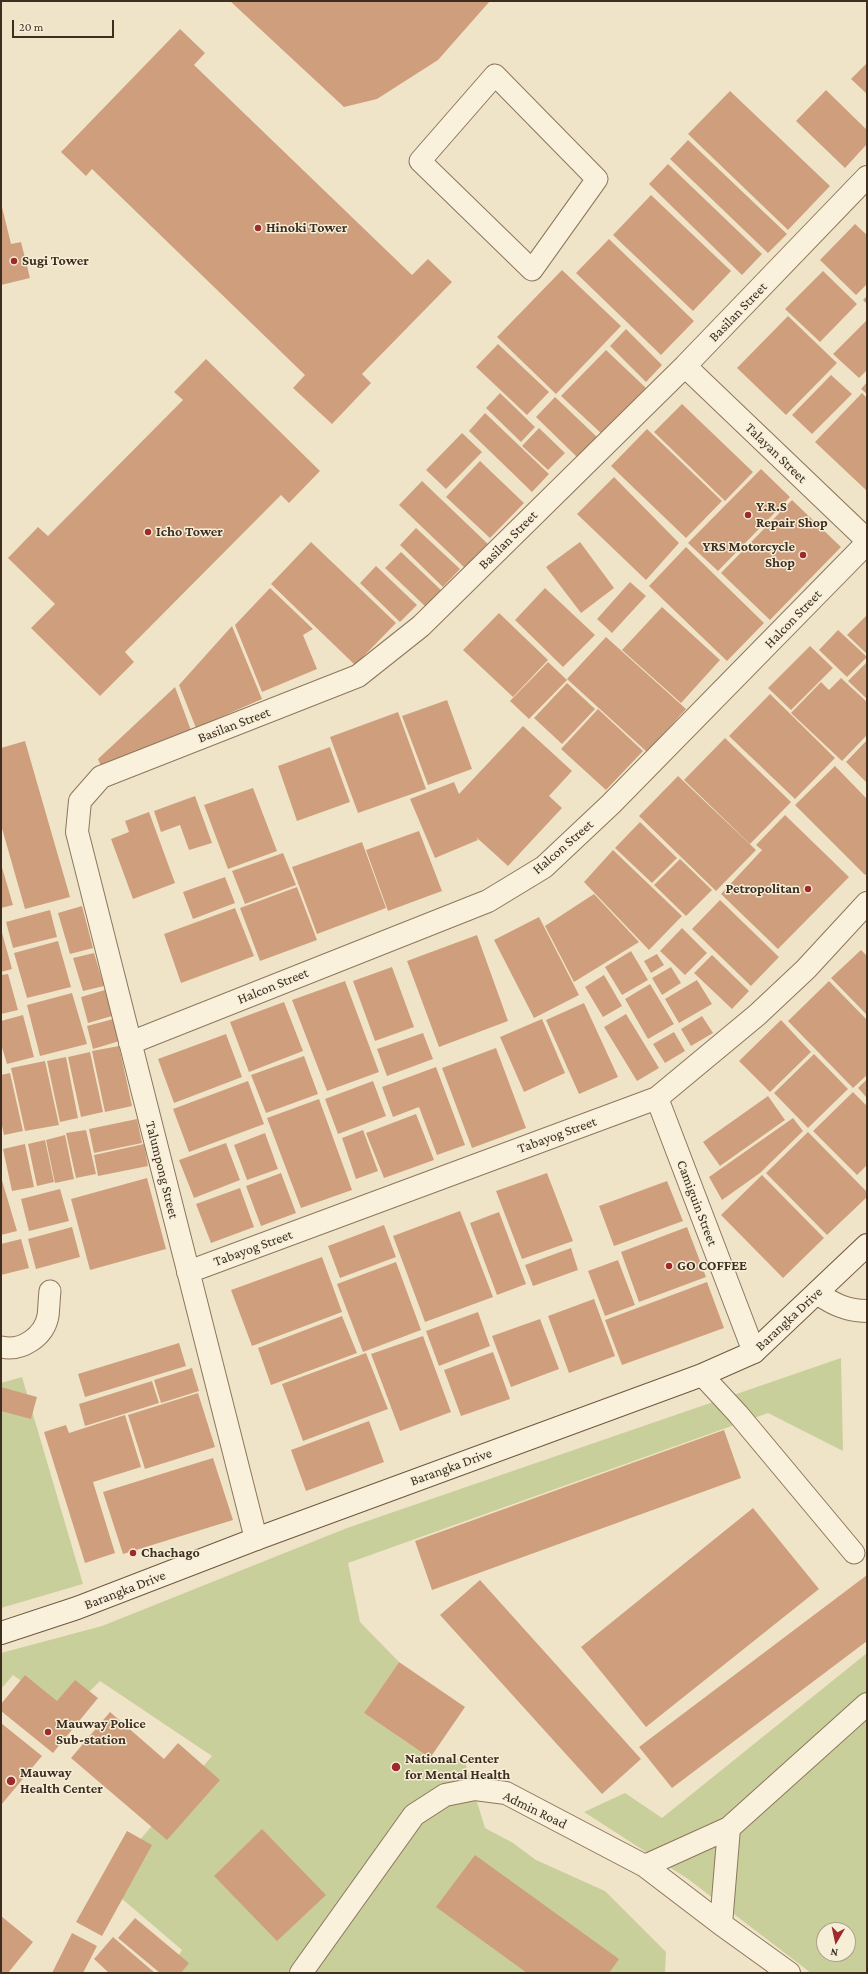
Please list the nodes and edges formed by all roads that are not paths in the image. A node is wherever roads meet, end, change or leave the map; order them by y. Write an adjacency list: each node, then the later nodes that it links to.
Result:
1 (867, 177): 3 (street, Basilan Street)
2 (597, 179): 2 (lane)
3 (685, 366): 4 (street, Talayan Street); 6 (street, Basilan Street)
4 (867, 540)
5 (867, 543): 8 (street, Halcon Street)
6 (80, 801): 8 (street, Talumpong Street)
7 (867, 903): 9 (street, Tabayog Street)
8 (130, 1043): 11 (street, Talumpong Street)
9 (657, 1098): 11 (street, Tabayog Street); 16 (street, Camiguin Street)
10 (867, 1245): 13 (street, Barangka Drive)
11 (188, 1272): 18 (street, Talumpong Street)
12 (50, 1291): 15 (lane)
13 (817, 1294): 14 (street); 16 (street, Barangka Drive)
14 (867, 1311)
15 (1, 1347)
16 (754, 1352): 17 (street, Barangka Drive)
17 (702, 1374): 18 (street, Barangka Drive); 19 (lane)
18 (256, 1539): 20 (street, Barangka Drive)
19 (854, 1552)
20 (1, 1633)
21 (867, 1704): 22 (street)
22 (729, 1828): 23 (street); 24 (street)
23 (646, 1866): 24 (street, Admin Road); 25 (street, Admin Road)
24 (721, 1924): 26 (street, Admin Road)
25 (301, 1973)
26 (789, 1973)

